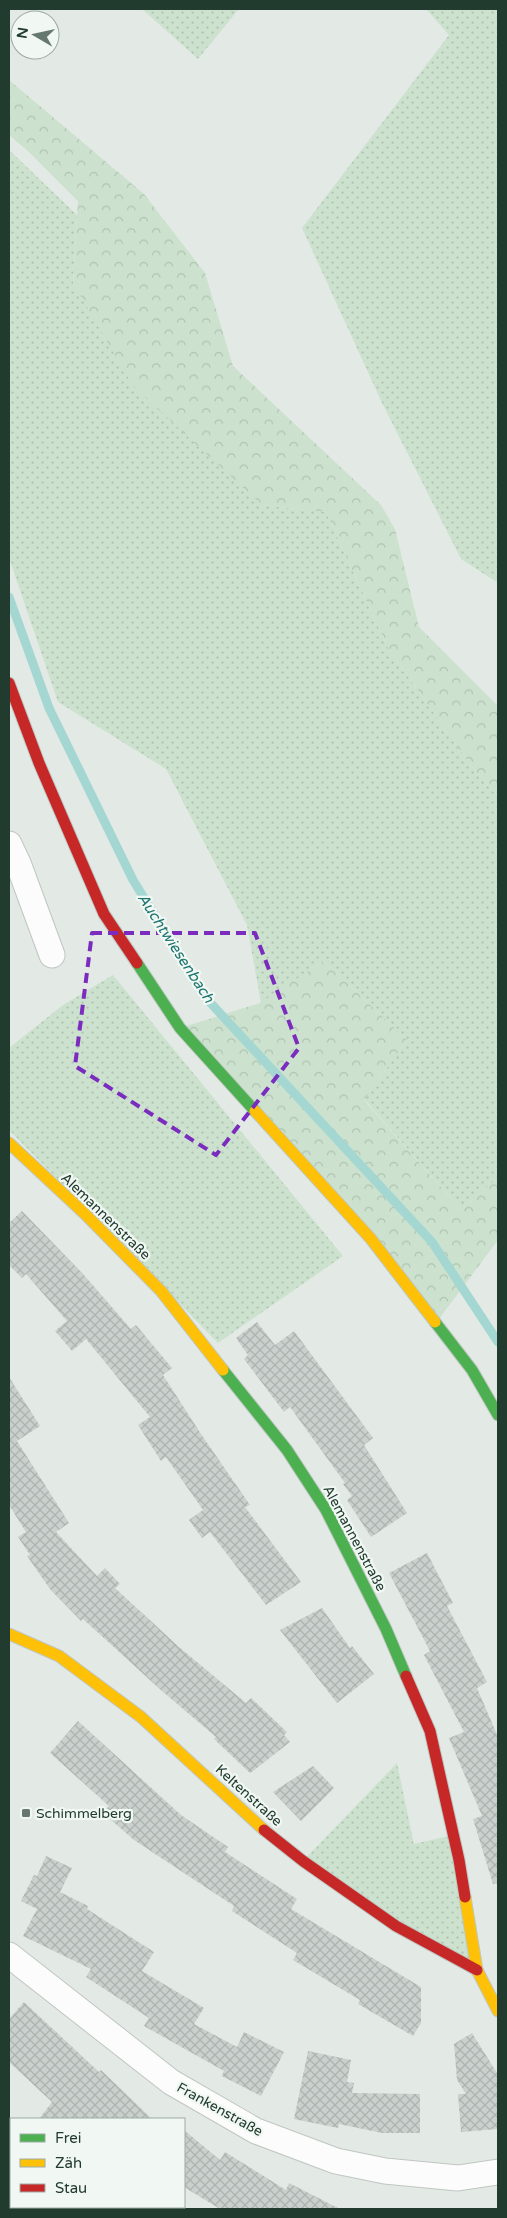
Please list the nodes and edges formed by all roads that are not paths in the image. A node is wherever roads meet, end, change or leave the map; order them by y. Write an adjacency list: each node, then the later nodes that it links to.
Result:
1 (9, 684): 5 (street)
2 (9, 844): 3 (street)
3 (52, 955)
4 (9, 1143): 8 (street, Alemannenstraße)
5 (498, 1415)
6 (9, 1634): 8 (street, Keltenstraße)
7 (9, 1955): 10 (street, Frankenstraße)
8 (477, 1970): 9 (street, Alemannenstraße)
9 (498, 2011)
10 (498, 2172)

